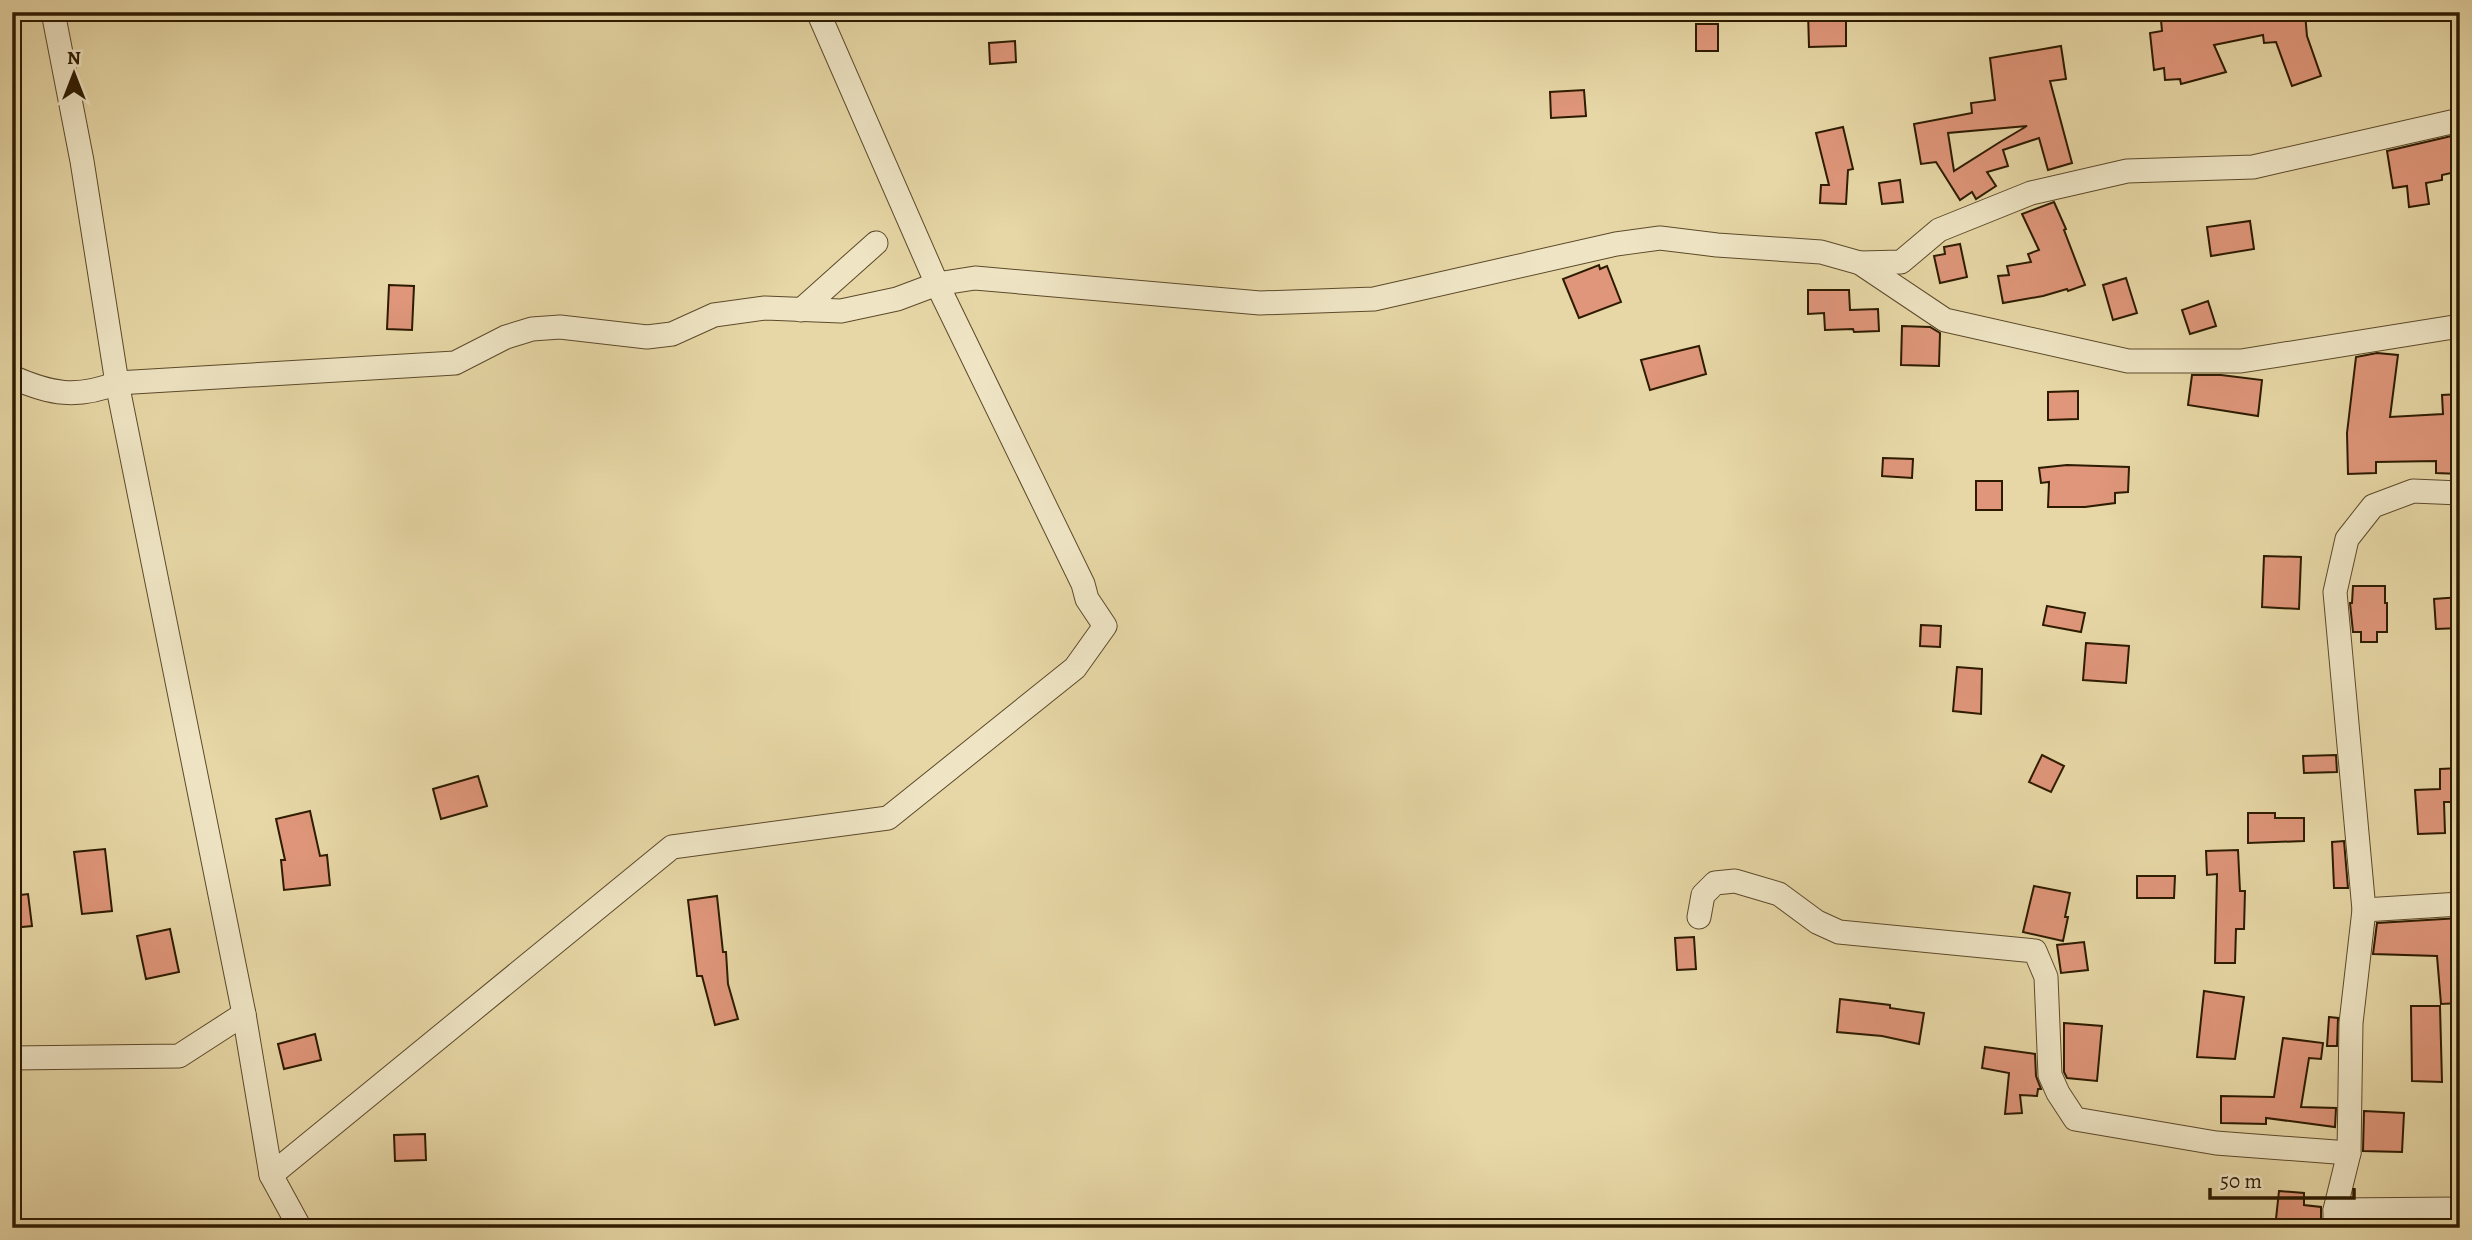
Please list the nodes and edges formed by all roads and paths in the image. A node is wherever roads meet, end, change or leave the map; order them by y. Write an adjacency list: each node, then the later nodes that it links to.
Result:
1 (53, 12): 10 (street)
2 (818, 12): 6 (street)
3 (2460, 120): 5 (street)
4 (876, 243): 7 (street)
5 (1860, 263): 6 (street); 8 (street)
6 (937, 284): 7 (street); 18 (street)
7 (801, 310): 10 (street)
8 (2460, 326)
9 (12, 377): 10 (street)
10 (117, 383): 15 (street)
11 (2460, 493): 13 (street)
12 (2460, 904): 13 (street)
13 (2364, 910): 17 (street)
14 (1699, 917): 17 (street)
15 (244, 1014): 16 (street); 18 (street)
16 (12, 1058)
17 (2349, 1153): 20 (street)
18 (271, 1175): 21 (street)
19 (2460, 1209): 20 (street)
20 (2335, 1219)
21 (300, 1228)

